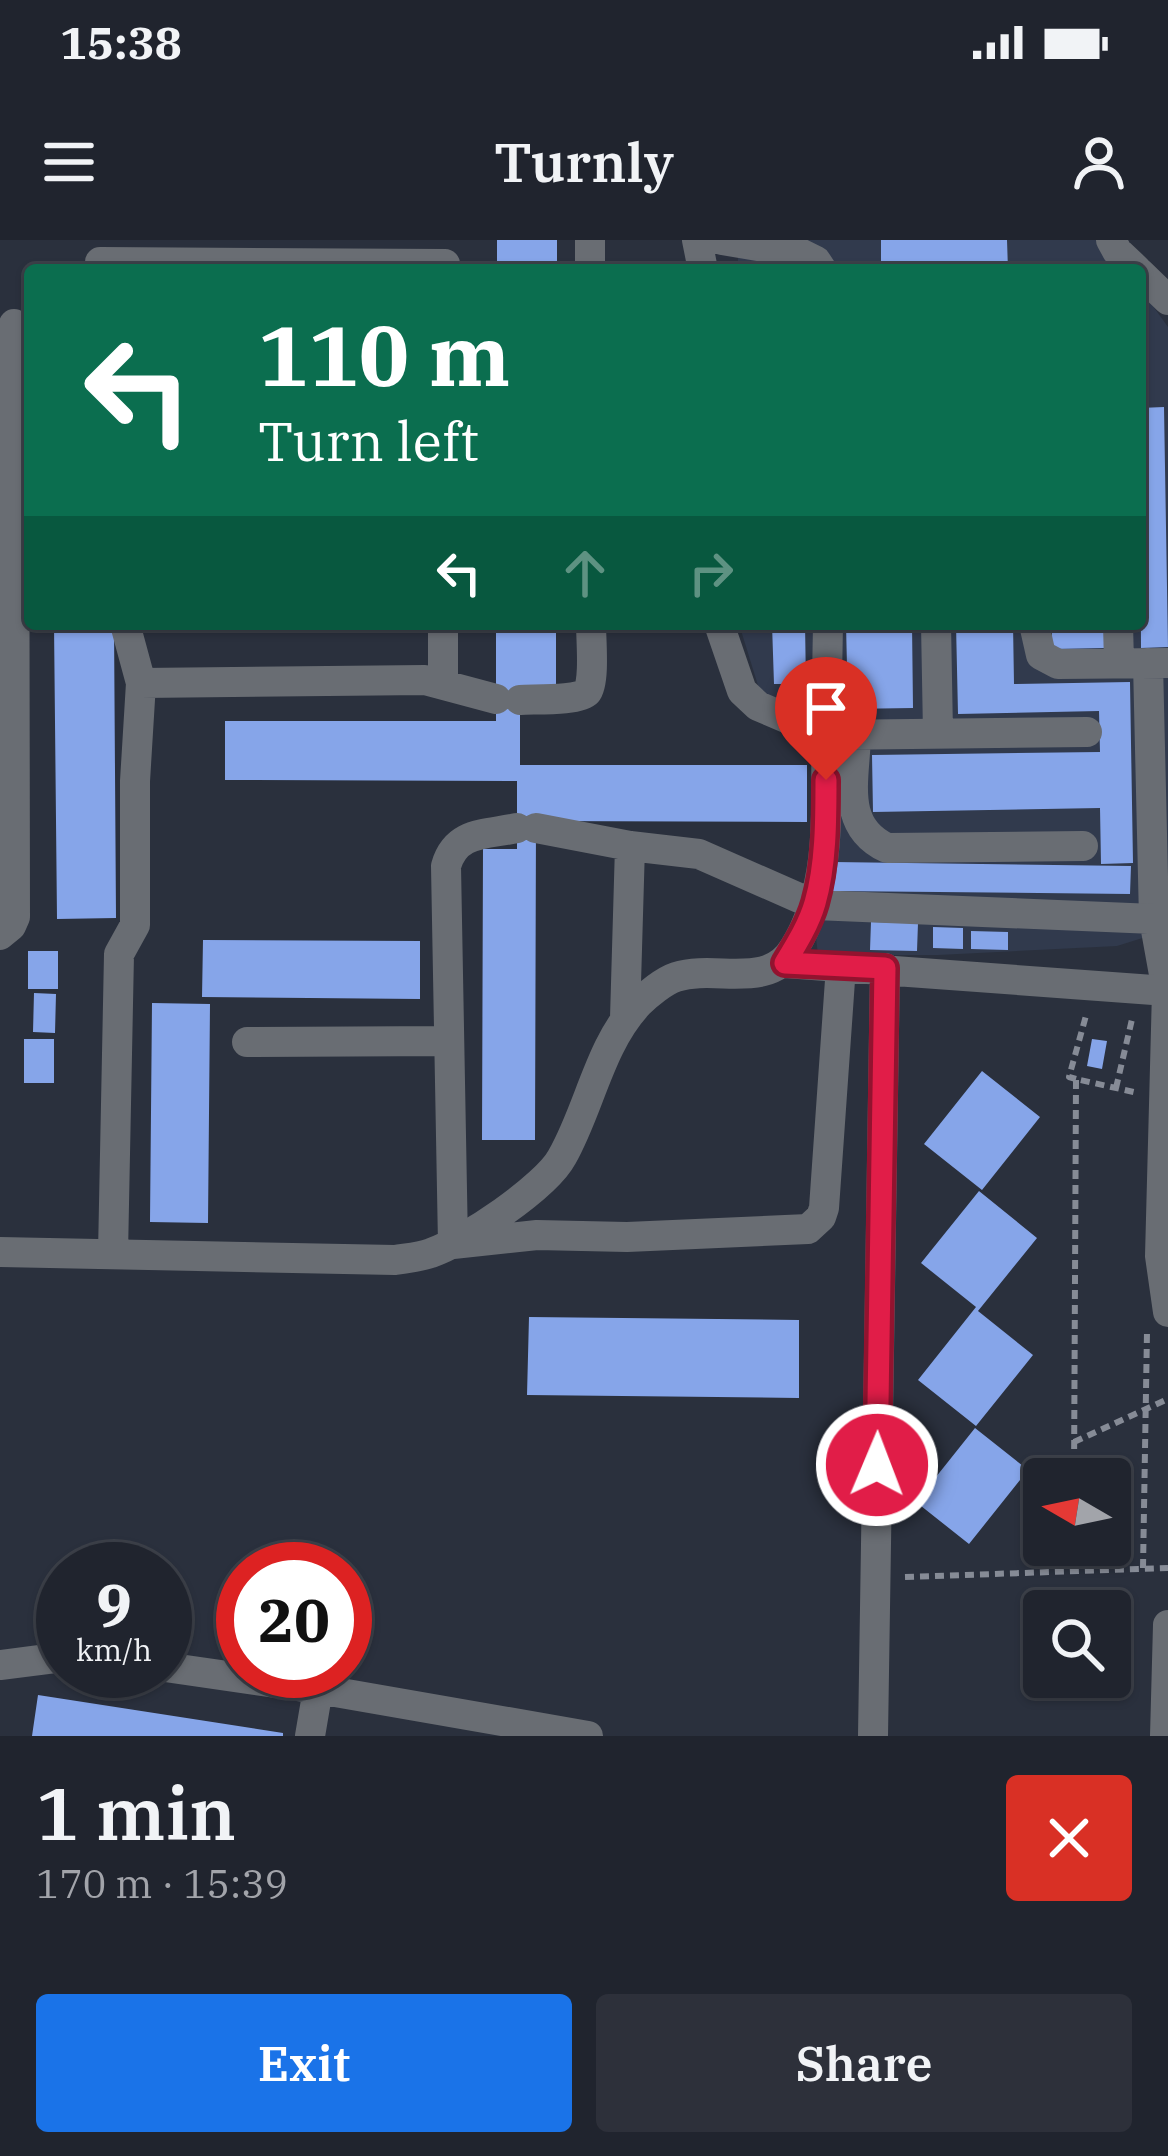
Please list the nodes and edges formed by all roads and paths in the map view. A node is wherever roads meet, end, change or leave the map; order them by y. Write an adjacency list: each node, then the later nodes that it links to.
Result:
1 (722, 240): 4 (lane)
2 (445, 258): 3 (lane)
3 (100, 264)
4 (818, 264)
5 (15, 325): 24 (lane)
6 (127, 630): 15 (lane)
7 (443, 630): 16 (lane)
8 (591, 630): 16 (lane)
9 (721, 630): 19 (lane)
10 (829, 630): 19 (lane)
11 (935, 630): 18 (lane)
12 (1035, 630): 14 (lane)
13 (1122, 630): 14 (lane)
14 (1145, 663): 23 (lane)
15 (141, 682): 16 (lane); 38 (lane)
16 (443, 685)
17 (1087, 732): 18 (lane)
18 (938, 733): 19 (lane)
19 (841, 735): 21 (lane); 22 (lane)
20 (630, 846): 22 (lane); 30 (lane); 31 (lane)
21 (1083, 846)
22 (815, 905): 23 (lane); 25 (lane)
23 (1161, 918): 29 (lane)
24 (0, 934)
25 (785, 963): 26 (lane); 30 (lane)
26 (841, 966): 27 (lane); 36 (lane)
27 (885, 968): 28 (lane); 54 (lane)
28 (1094, 985): 29 (lane); 33 (path)
29 (1153, 990): 34 (path); 35 (lane)
30 (625, 1018): 36 (lane)
31 (449, 1040): 32 (lane); 36 (lane)
32 (247, 1042)
33 (1076, 1078): 34 (path); 41 (path)
34 (1116, 1088): 35 (path)
35 (1165, 1098): 39 (lane)
36 (453, 1244): 38 (lane)
37 (0, 1252): 38 (lane)
38 (113, 1254)
39 (1168, 1312)
40 (1168, 1400): 41 (path)
41 (1074, 1442): 42 (path)
42 (1074, 1458)
43 (1074, 1566): 45 (path)
44 (1168, 1568): 45 (path)
45 (1074, 1571): 46 (path)
46 (895, 1578)
47 (1168, 1625): 55 (lane)
48 (36, 1660): 49 (lane)
49 (0, 1664)
50 (316, 1698): 52 (lane)
51 (370, 1698): 53 (lane)
52 (310, 1736)
53 (588, 1736)
54 (873, 1736)
55 (1165, 1736)

